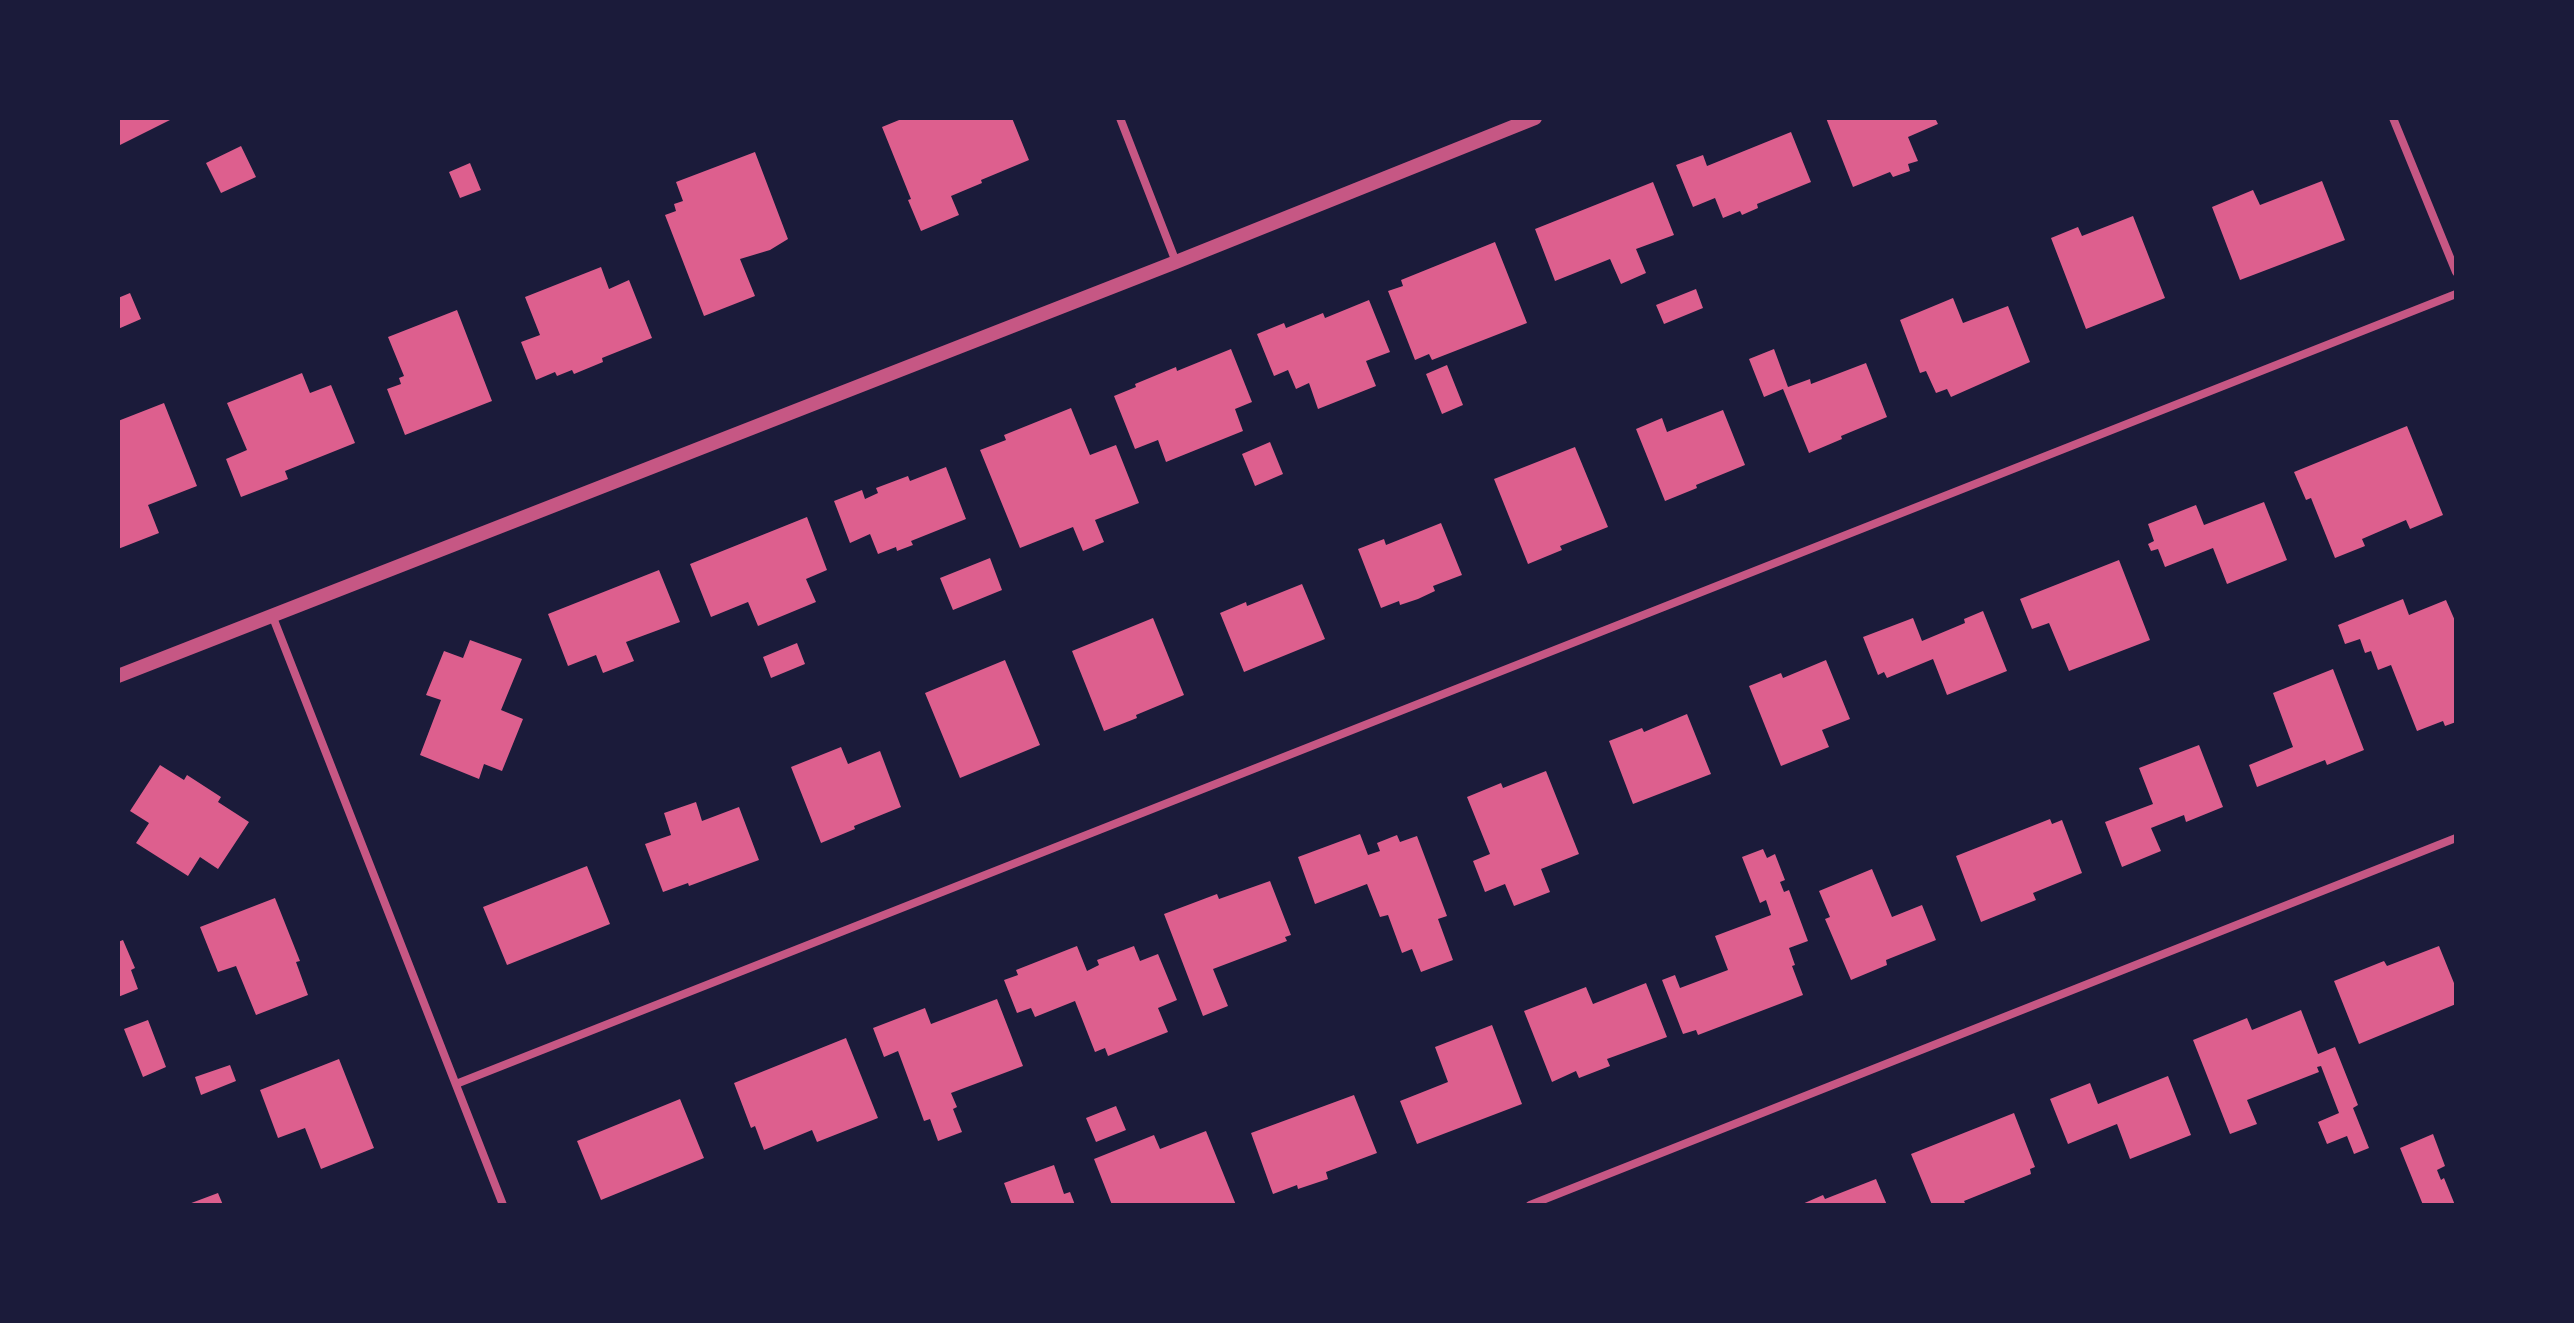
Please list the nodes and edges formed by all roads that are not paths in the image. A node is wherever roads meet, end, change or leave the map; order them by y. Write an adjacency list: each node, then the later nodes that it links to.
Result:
1 (1120, 118): 4 (street)
2 (1535, 118): 4 (street)
3 (2393, 118): 5 (street)
4 (1176, 262): 7 (street)
5 (2456, 272)
6 (2456, 294): 10 (street)
7 (271, 615): 8 (street); 10 (street)
8 (118, 676)
9 (2456, 838): 12 (street)
10 (456, 1084): 11 (street)
11 (503, 1205)
12 (1530, 1205)

